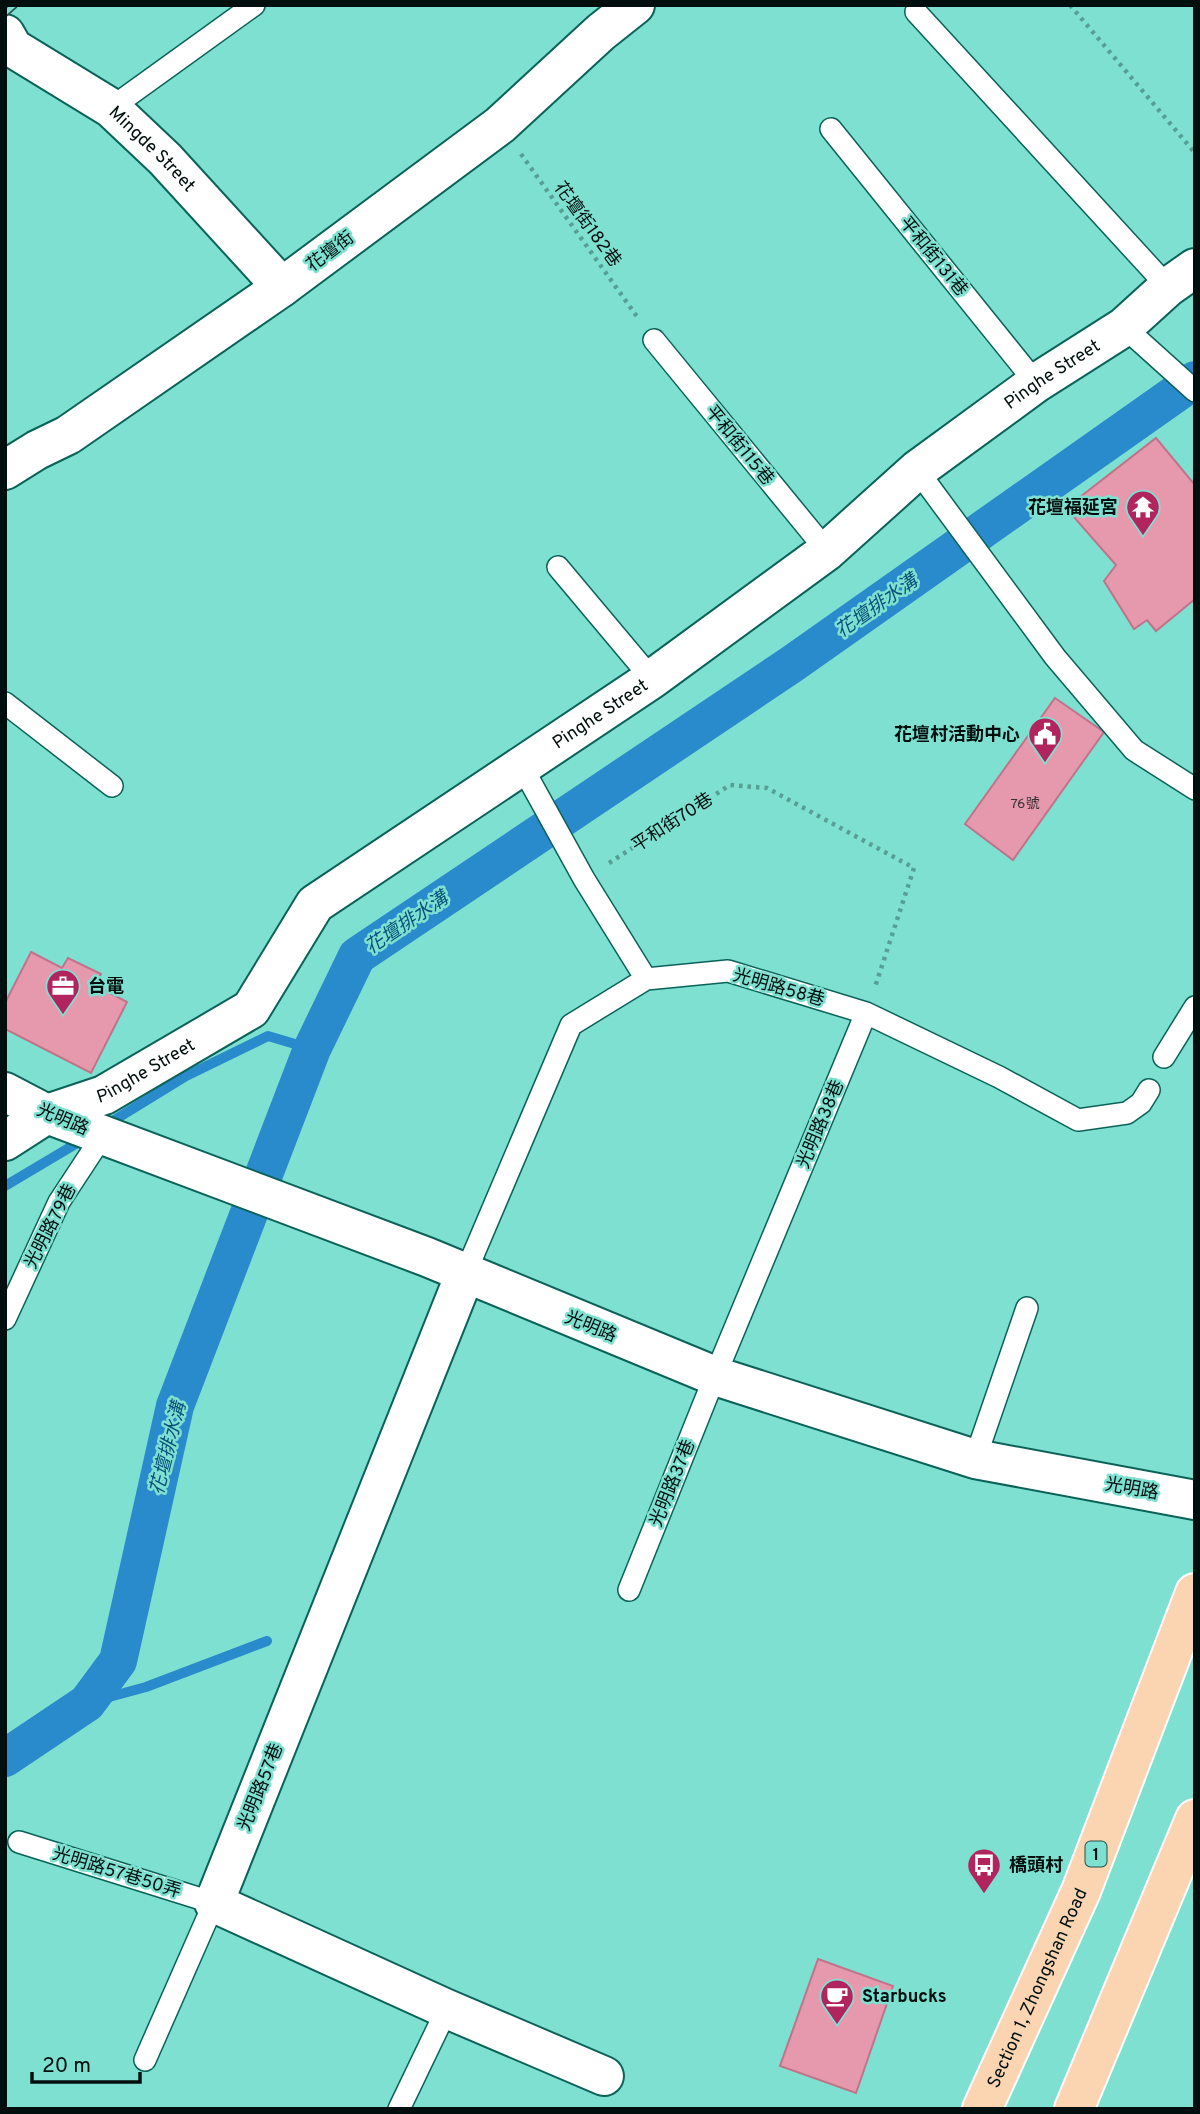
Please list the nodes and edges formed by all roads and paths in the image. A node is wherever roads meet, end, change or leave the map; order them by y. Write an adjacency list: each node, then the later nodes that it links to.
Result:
1 (254, 5): 6 (lane)
2 (635, 5): 7 (street, 花壇街)
3 (1070, 5): 9 (path)
4 (916, 12): 10 (lane)
5 (8, 45): 6 (street, Mingde Street)
6 (111, 108): 11 (street, Mingde Street)
7 (500, 125): 11 (street, 花壇街); 13 (path, 花壇街182巷)
8 (831, 129): 14 (lane, 平和街131巷)
9 (1195, 153)
10 (1181, 278): 12 (street, Pinghe Street)
11 (282, 287): 16 (street, 花壇街)
12 (1124, 327): 14 (street, Pinghe Street); 15 (lane)
13 (654, 340): 18 (lane, 平和街115巷)
14 (1036, 383): 17 (street, Pinghe Street)
15 (1195, 391)
16 (5, 470)
17 (917, 470): 18 (street, Pinghe Street); 24 (lane)
18 (827, 551): 20 (street, Pinghe Street)
19 (558, 567): 20 (lane)
20 (652, 679): 22 (street, Pinghe Street)
21 (5, 703): 23 (lane)
22 (521, 765): 25 (lane); 32 (street, Pinghe Street)
23 (112, 786)
24 (1195, 789)
25 (584, 879): 26 (lane); 28 (path, 平和街70巷)
26 (646, 979): 28 (lane, 光明路58巷); 36 (lane, 光明路58巷)
27 (1195, 1007): 29 (lane)
28 (866, 1013): 30 (lane, 光明路58巷); 39 (lane, 光明路38巷)
29 (1164, 1057)
30 (1149, 1090)
31 (5, 1092): 33 (street, 光明路)
32 (104, 1095): 33 (street, Pinghe Street); 34 (lane)
33 (47, 1114): 34 (street, 光明路); 35 (street, Pinghe Street)
34 (103, 1135): 36 (street, 光明路); 38 (lane, 光明路79巷)
35 (5, 1140)
36 (465, 1274): 39 (street, 光明路); 46 (street, 光明路57巷)
37 (1027, 1308): 40 (lane)
38 (5, 1319)
39 (715, 1376): 40 (street, 光明路); 42 (lane, 光明路37巷)
40 (975, 1460): 41 (street, 光明路)
41 (1195, 1500)
42 (629, 1590)
43 (1195, 1593): 51 (main road, Section 1, Zhongshan Road / 1)
44 (1195, 1819): 52 (main road)
45 (19, 1842): 46 (lane, 光明路57巷50弄)
46 (214, 1903): 47 (street); 48 (lane)
47 (447, 2010): 49 (street); 50 (lane)
48 (145, 2060)
49 (604, 2076)
50 (399, 2109)
51 (982, 2109)
52 (1074, 2109)

